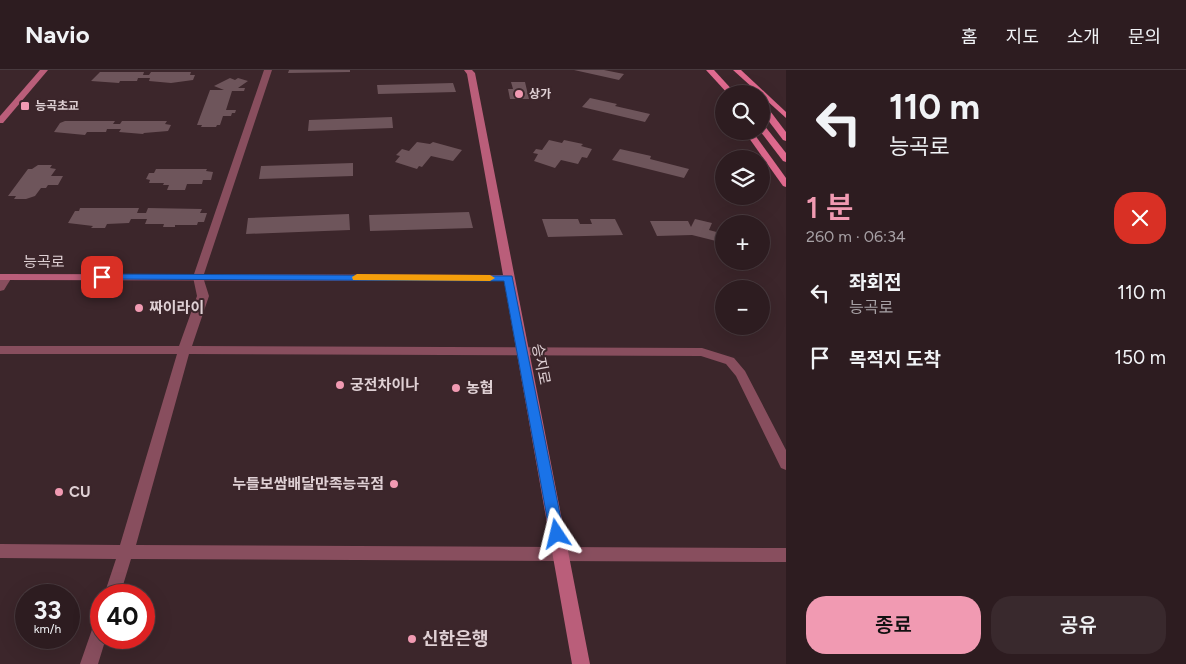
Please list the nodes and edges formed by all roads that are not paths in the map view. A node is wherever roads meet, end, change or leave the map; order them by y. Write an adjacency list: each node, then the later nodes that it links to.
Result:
1 (44, 70): 11 (street)
2 (268, 70): 18 (street)
3 (468, 70): 19 (street, 승지로)
4 (708, 70): 6 (main road); 7 (main road)
5 (737, 70): 8 (main road); 9 (main road)
6 (717, 85)
7 (723, 85)
8 (747, 85)
9 (786, 116)
10 (770, 117): 12 (main road)
11 (0, 121)
12 (786, 138)
13 (770, 139): 15 (main road)
14 (754, 140): 16 (main road)
15 (786, 159)
16 (786, 184)
17 (4, 276): 18 (street, 능곡로); 20 (street)
18 (198, 277): 19 (street, 능곡로); 22 (street)
19 (509, 278): 23 (street, 승지로)
20 (0, 288)
21 (0, 350): 22 (street)
22 (184, 350): 23 (street); 26 (street)
23 (522, 350): 24 (street); 27 (street, 승지로)
24 (786, 464)
25 (0, 551): 26 (street)
26 (126, 551): 27 (street); 29 (street)
27 (560, 553): 28 (street); 32 (street, 승지로)
28 (786, 556)
29 (116, 584)
30 (94, 649): 31 (street)
31 (89, 664)
32 (581, 664)

